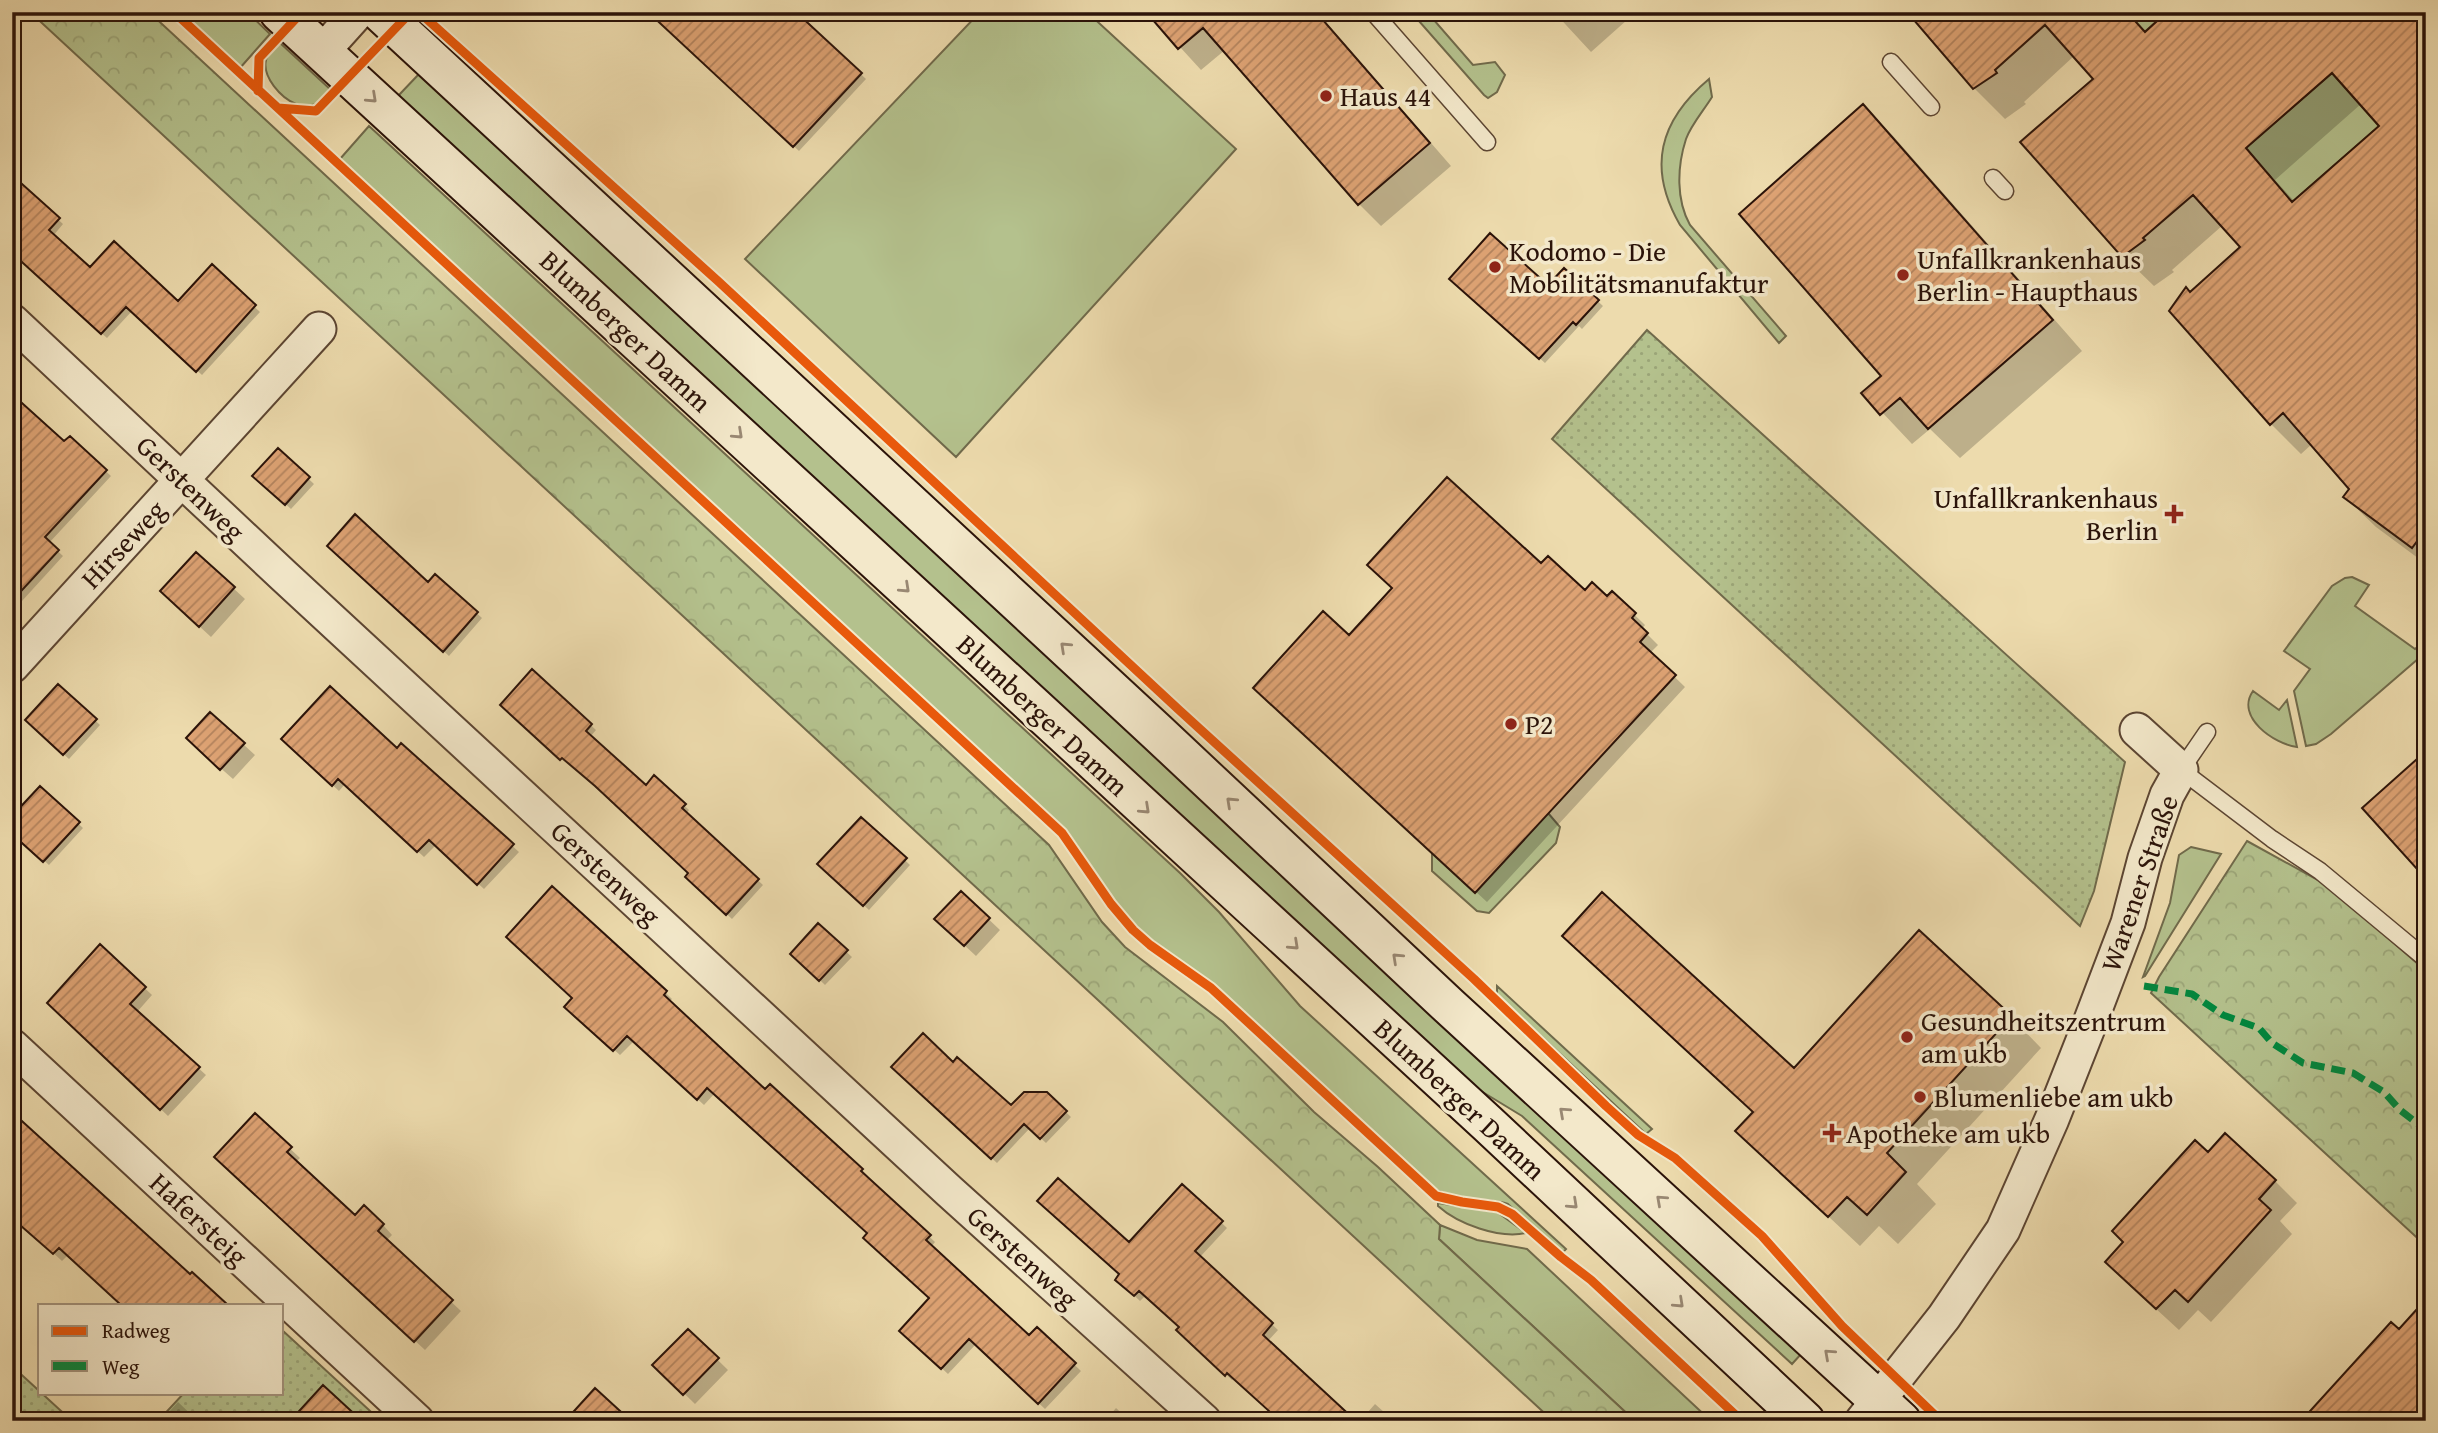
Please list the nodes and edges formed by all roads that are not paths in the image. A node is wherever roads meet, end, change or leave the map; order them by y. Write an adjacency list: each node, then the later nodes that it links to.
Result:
1 (279, 12): 5 (main road, Blumberger Damm)
2 (358, 12): 5 (street)
3 (380, 12): 20 (main road, one-way to 3)
4 (1373, 12): 8 (lane)
5 (322, 52): 23 (main road, Blumberger Damm, one-way to 23)
6 (1891, 62): 7 (lane)
7 (1931, 107)
8 (1487, 142)
9 (1993, 177): 10 (lane)
10 (2005, 191)
11 (12, 321): 13 (street, Gerstenweg)
12 (319, 329): 13 (street, Hirseweg)
13 (183, 479): 14 (street, Hirseweg); 22 (street, Gerstenweg)
14 (12, 666)
15 (2137, 730): 17 (street, Warener Straße)
16 (2207, 732): 17 (lane)
17 (2181, 770): 18 (lane, Warener Straße); 20 (street, Warener Straße)
18 (2426, 958)
19 (12, 1046): 21 (street, Hafersteig)
20 (1880, 1414)
21 (417, 1421)
22 (1204, 1421)
23 (1805, 1421)

